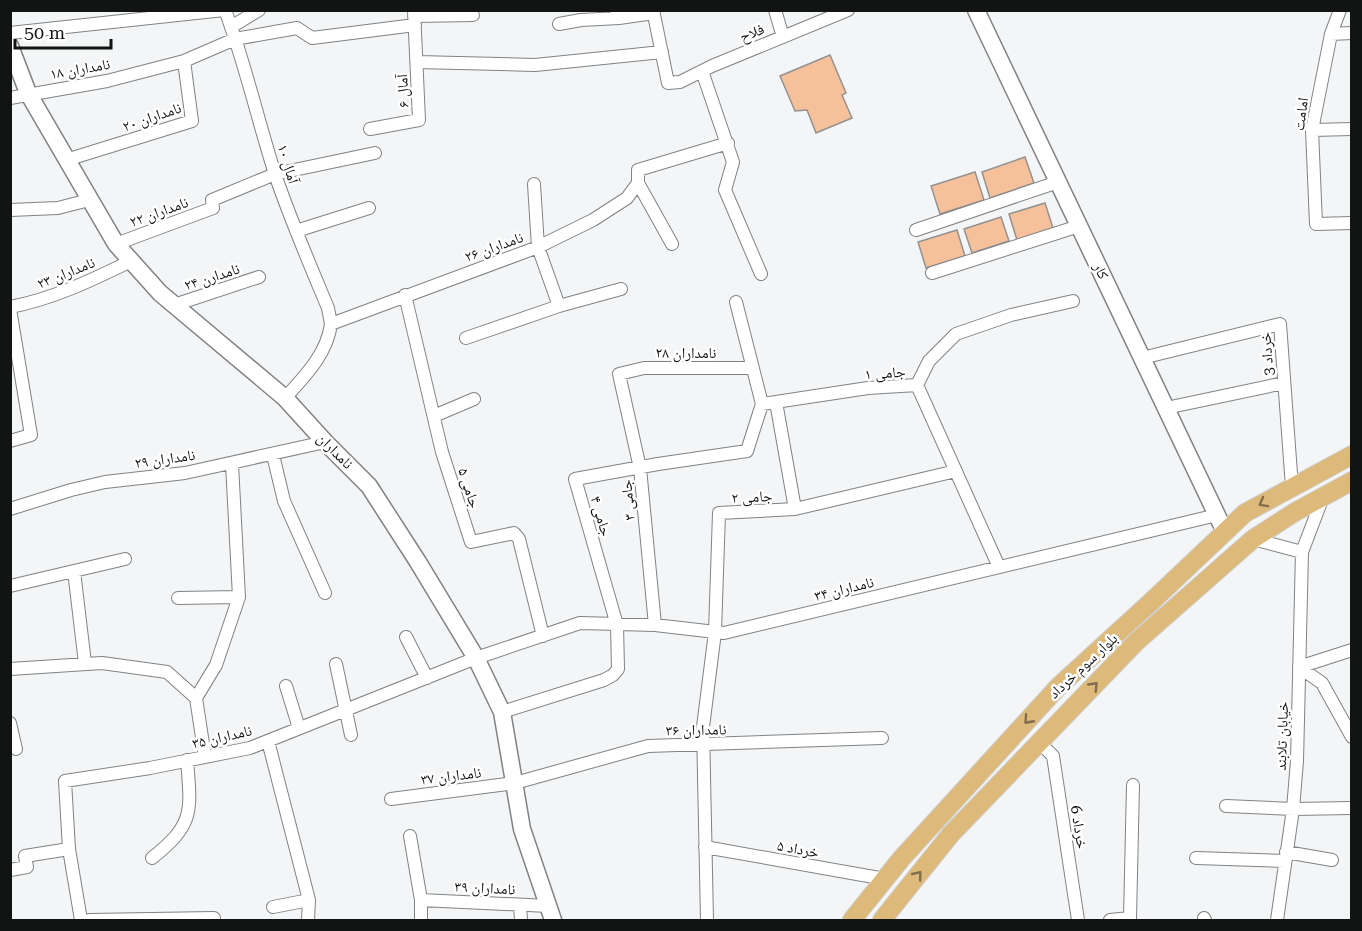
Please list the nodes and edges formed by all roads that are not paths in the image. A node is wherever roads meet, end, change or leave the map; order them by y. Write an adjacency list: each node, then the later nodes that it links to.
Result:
1 (225, 10): 12 (street); 13 (street, آمال ۱۰)
2 (258, 10): 13 (street)
3 (775, 10): 16 (street)
4 (848, 10): 16 (street, فلاح)
5 (976, 10): 31 (street, کار)
6 (1340, 10): 15 (street, امامت)
7 (654, 12): 8 (street); 18 (street)
8 (617, 14): 11 (street)
9 (473, 15): 10 (street, نامداران ۱۸)
10 (414, 17): 13 (street, نامداران ۱۸); 20 (street, آمال ۶)
11 (559, 24)
12 (10, 33)
13 (233, 33): 19 (street, نامداران ۱۸); 30 (street, آمال ۱۰)
14 (1352, 33): 15 (street)
15 (1331, 34): 26 (street, امامت)
16 (783, 37): 21 (street, فلاح)
17 (10, 46): 22 (street, نامداران)
18 (662, 52): 20 (street); 21 (street, فلاح)
19 (184, 61): 22 (street, نامداران ۱۸); 29 (street, نامداران ۲۰)
20 (417, 62): 24 (street, آمال ۶)
21 (702, 71): 27 (street)
22 (28, 93): 23 (street, نامداران ۱۸); 29 (street, نامداران)
23 (10, 98)
24 (370, 129)
25 (1352, 129): 26 (street)
26 (1312, 130): 37 (street, امامت)
27 (728, 143): 32 (street, نامداران ۲۶); 46 (street)
28 (375, 153): 30 (street, نامداران ۲۲)
29 (66, 160): 34 (street, نامداران)
30 (275, 174): 40 (street, آمال ۱۰); 41 (street, نامداران ۲۲)
31 (1058, 182): 38 (street, کار); 39 (street)
32 (638, 183): 42 (street); 43 (street, نامداران ۲۶)
33 (534, 184): 43 (street)
34 (89, 200): 36 (street); 41 (street, نامداران)
35 (369, 208): 40 (street)
36 (10, 210)
37 (1352, 223)
38 (1079, 226): 45 (street); 57 (street, کار)
39 (916, 230)
40 (296, 231): 55 (street, آمال ۱۰)
41 (116, 244): 44 (street, نامداران)
42 (672, 244)
43 (538, 247): 49 (street, نامداران ۲۶); 53 (street)
44 (131, 261): 52 (street, نامداران); 54 (street, نامداران ۲۳)
45 (932, 273)
46 (761, 274)
47 (260, 277): 52 (street, نامدارن ۲۴)
48 (621, 289): 53 (street)
49 (405, 295): 55 (street, نامداران ۲۶); 67 (street, جامی ۵)
50 (1073, 301): 61 (street)
51 (736, 302): 58 (street)
52 (174, 305): 62 (street, نامداران)
53 (559, 306): 56 (street)
54 (10, 308): 68 (street)
55 (331, 324): 62 (street)
56 (466, 338)
57 (1142, 358): 60 (street, خرداد 3); 66 (street, کار)
58 (753, 368): 59 (street, نامداران ۲۸); 65 (street)
59 (619, 374): 73 (street, جامی ۳)
60 (1284, 383): 66 (street); 76 (street, خرداد 3)
61 (917, 385): 64 (street, جامی ۱); 74 (street, جامی ۱)
62 (285, 398): 69 (street, نامداران)
63 (474, 399): 67 (street)
64 (776, 402): 65 (street, جامی ۱); 79 (street, جامی ۲)
65 (762, 404): 73 (street)
66 (1166, 408): 80 (street, کار)
67 (434, 416): 94 (street, جامی ۵)
68 (10, 441)
69 (325, 442): 70 (street, نامداران ۲۹); 97 (street, نامداران)
70 (273, 455): 72 (street, نامداران ۲۹); 88 (street)
71 (1352, 455): 76 (main road, بلوار سوم خرداد)
72 (232, 464): 78 (street, نامداران ۲۹); 89 (street)
73 (640, 468): 91 (street, جامی ۴); 92 (street, جامی ۳)
74 (956, 471): 79 (street); 85 (street, جامی ۱)
75 (1352, 481): 77 (main road, بلوار سوم خرداد)
76 (1292, 487): 81 (main road, بلوار سوم خرداد, one-way to 81)
77 (1323, 496): 82 (main road, بلوار سوم خرداد); 83 (street, خیابان تلابند)
78 (10, 509)
79 (795, 509): 93 (street, جامی ۲)
80 (1217, 515): 81 (street, کار); 85 (street, نامداران ۳۴)
81 (1225, 532): 132 (main road, بلوار سوم خرداد, one-way to 132)
82 (1253, 539): 83 (street); 113 (main road, بلوار سوم خرداد, one-way to 82)
83 (1302, 552): 100 (street, خیابان تلابند)
84 (125, 560): 86 (street)
85 (999, 567): 93 (street, نامداران ۳۴)
86 (74, 571): 87 (street); 98 (street)
87 (10, 586)
88 (325, 593)
89 (239, 597): 90 (street); 104 (street)
90 (178, 598)
91 (617, 625): 92 (street, نامداران ۳۴); 94 (street, نامداران ۳۴); 106 (street)
92 (654, 625): 93 (street, نامداران ۳۴)
93 (715, 632): 114 (street)
94 (543, 636): 97 (street, نامداران ۳۴)
95 (406, 637): 102 (street)
96 (1352, 650): 100 (street)
97 (476, 658): 102 (street, نامداران ۳۵); 106 (street, نامداران)
98 (85, 663): 101 (street); 104 (street)
99 (336, 664): 105 (street)
100 (1299, 667): 110 (street); 123 (street, خیابان تلابند)
101 (10, 669)
102 (427, 678): 105 (street, نامداران ۳۵)
103 (286, 686): 108 (street)
104 (196, 698): 116 (street)
105 (346, 710): 108 (street, نامداران ۳۵); 109 (street)
106 (502, 712): 118 (street, نامداران)
107 (10, 723): 115 (street)
108 (299, 728): 112 (street, نامداران ۳۵)
109 (351, 735)
110 (1352, 737)
111 (882, 738): 114 (street, نامداران ۳۶)
112 (268, 741): 116 (street, نامداران ۳۵); 133 (street)
113 (1040, 742): 147 (main road, بلوار سوم خرداد, one-way to 113); 148 (street, خرداد 6)
114 (703, 745): 118 (street, نامداران ۳۶); 125 (street)
115 (16, 749)
116 (205, 757): 117 (street, نامداران ۳۵)
117 (187, 760): 126 (street, نامداران ۳۵); 128 (street)
118 (515, 783): 120 (street, نامداران ۳۷); 137 (street, نامداران)
119 (1133, 785): 139 (street)
120 (391, 799)
121 (1226, 806): 123 (street)
122 (1352, 808): 123 (street)
123 (1293, 809): 127 (street, خیابان تلابند)
124 (410, 836): 134 (street)
125 (705, 847): 132 (street, خرداد ۵); 145 (street)
126 (69, 849): 131 (street); 140 (street, نامداران ۳۵)
127 (1285, 856): 129 (street); 130 (street); 150 (street, خیابان تلابند)
128 (152, 858)
129 (1196, 858)
130 (1332, 860)
131 (10, 870)
132 (885, 879): 146 (main road, بلوار سوم خرداد)
133 (309, 900): 136 (street); 142 (street)
134 (421, 900): 135 (street, نامداران ۳۹); 143 (street)
135 (520, 905): 137 (street, نامداران ۳۹); 144 (street)
136 (273, 907)
137 (551, 914)
138 (214, 918): 141 (street)
139 (1130, 919): 149 (street)
140 (81, 921)
141 (89, 921)
142 (308, 921)
143 (421, 921)
144 (521, 921)
145 (707, 921)
146 (852, 921)
147 (882, 921)
148 (1078, 921)
149 (1110, 921)
150 (1277, 921)

